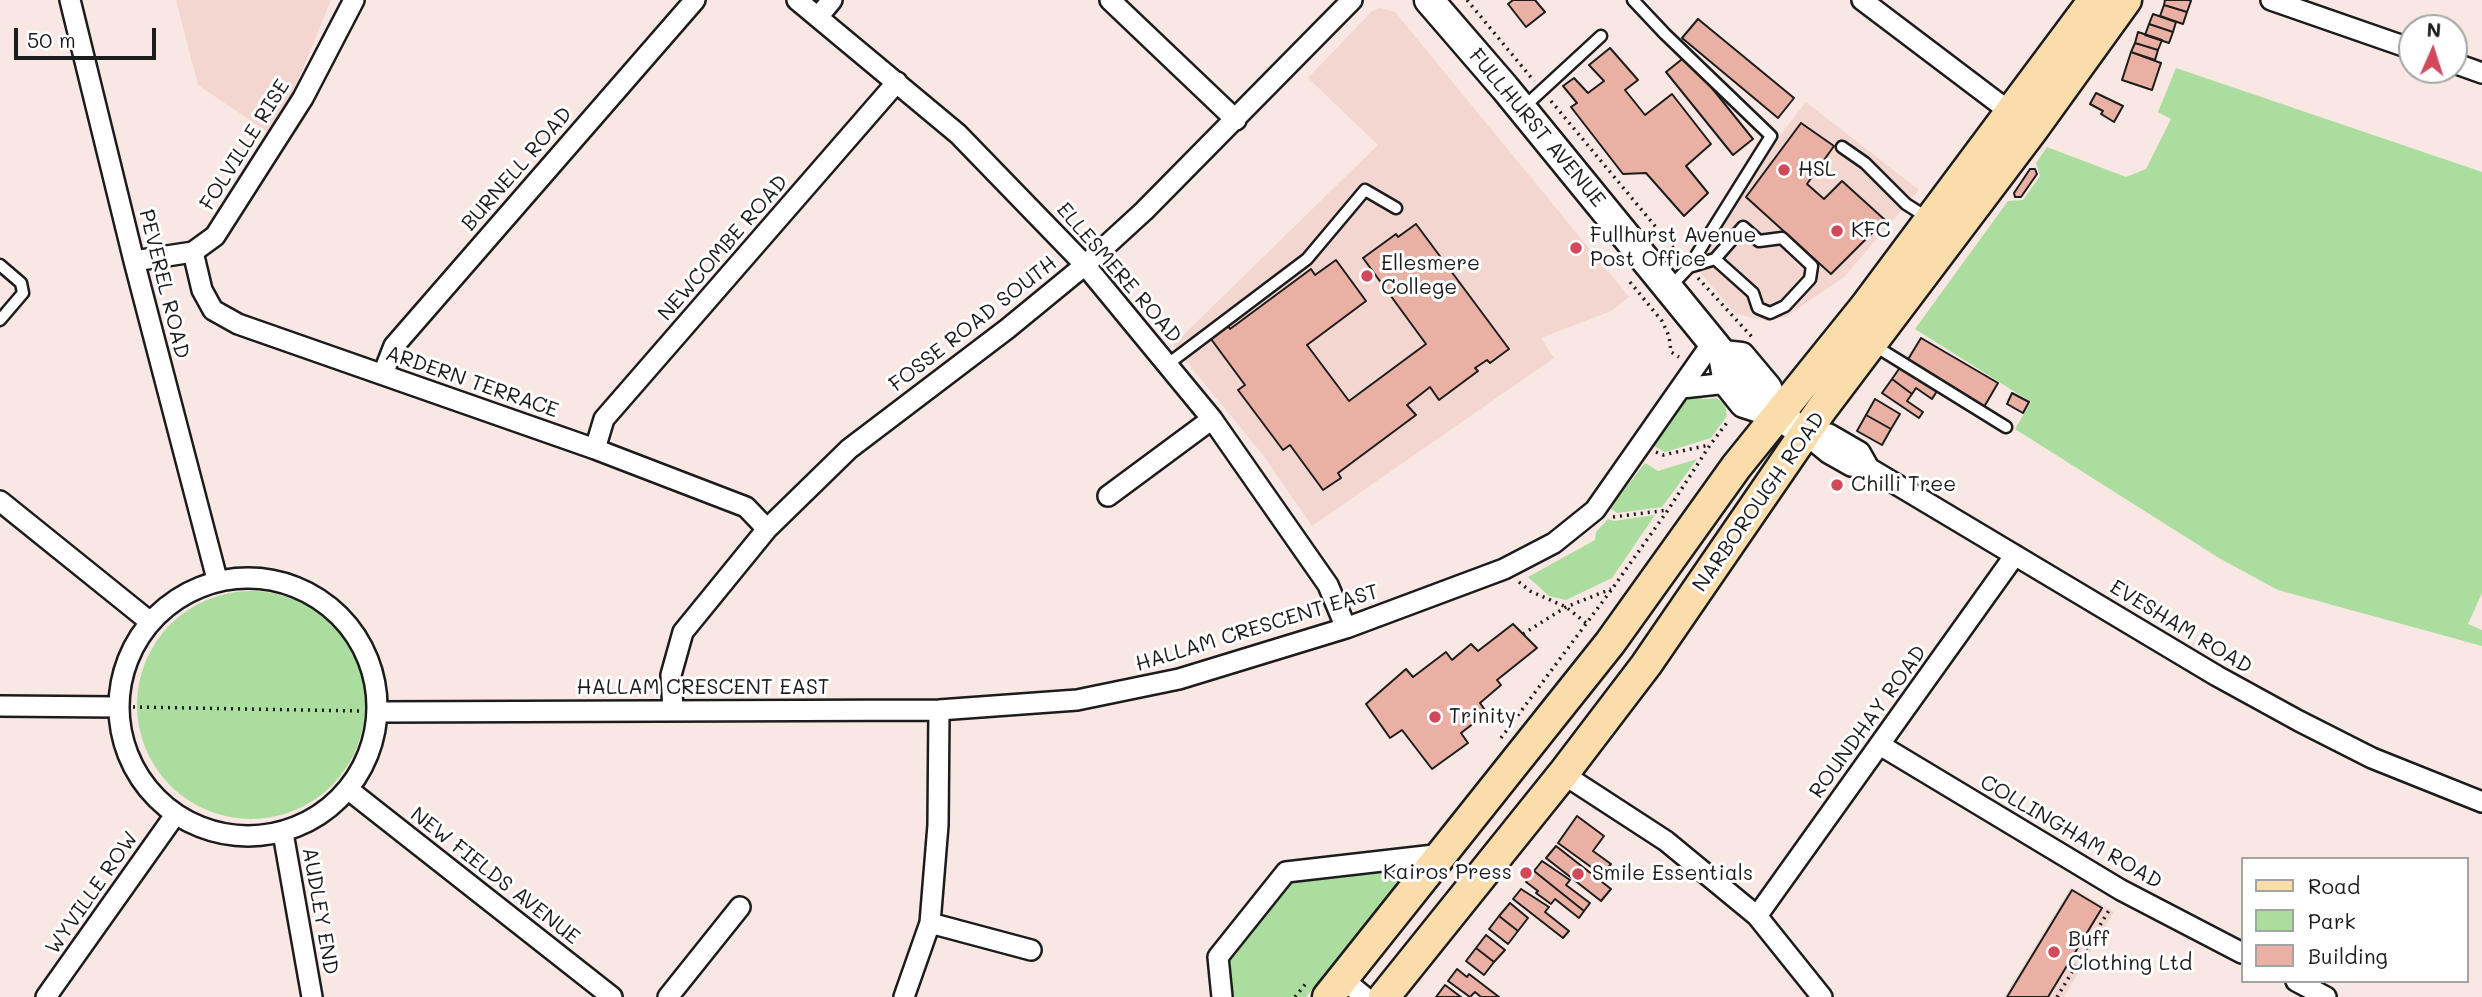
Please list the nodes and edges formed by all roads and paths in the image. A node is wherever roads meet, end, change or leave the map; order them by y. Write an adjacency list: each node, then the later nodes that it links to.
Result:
1 (70, 0): 27 (street, PEVEREL ROAD)
2 (354, 0): 25 (street, FOLVILLE RISE)
3 (695, 0): 39 (street, BURNELL ROAD)
4 (797, 0): 15 (street, ELLESMERE ROAD)
5 (832, 0): 15 (street)
6 (1110, 0): 20 (street)
7 (1352, 0): 20 (street, FOSSE ROAD SOUTH)
8 (1429, 0): 19 (street, FULLHURST AVENUE)
9 (1467, 0): 19 (path)
10 (1633, 0): 30 (lane)
11 (1862, 0): 21 (street)
12 (2094, 0): 21 (main road, NARBOROUGH ROAD)
13 (2126, 0): 21 (main road, NARBOROUGH ROAD)
14 (2271, 0): 17 (street)
15 (818, 17): 18 (street, ELLESMERE ROAD)
16 (1601, 36): 19 (lane)
17 (2398, 44)
18 (897, 82): 29 (street, ELLESMERE ROAD); 49 (street, NEWCOMBE ROAD)
19 (1532, 100): 30 (path); 32 (street, FULLHURST AVENUE)
20 (1236, 120): 29 (street, FOSSE ROAD SOUTH)
21 (2022, 121): 24 (main road, NARBOROUGH ROAD); 35 (main road, NARBOROUGH ROAD)
22 (1842, 147): 24 (lane)
23 (1396, 208): 37 (lane)
24 (1930, 219): 42 (main road, NARBOROUGH ROAD)
25 (193, 252): 27 (street); 39 (street, ARDERN TERRACE)
26 (1715, 259): 26 (lane); 30 (lane)
27 (134, 261): 57 (street, PEVEREL ROAD)
28 (0, 265): 33 (lane)
29 (1085, 265): 37 (street, ELLESMERE ROAD); 54 (street, FOSSE ROAD SOUTH)
30 (1689, 267): 32 (lane); 34 (path)
31 (1630, 282): 38 (path)
32 (1669, 289): 36 (street, FULLHURST AVENUE)
33 (0, 320)
34 (1755, 340)
35 (1872, 344): 45 (lane); 46 (main road, NARBOROUGH ROAD)
36 (1717, 349): 38 (street, HALLAM CRESCENT EAST); 40 (street, FULLHURST AVENUE); 42 (street, FULLHURST AVENUE)
37 (1168, 364): 44 (street, ELLESMERE ROAD)
38 (1695, 368): 41 (street, HALLAM CRESCENT EAST)
39 (383, 374): 49 (street, ARDERN TERRACE)
40 (1728, 383): 41 (street); 42 (street, FULLHURST AVENUE)
41 (1682, 388): 47 (street, HALLAM CRESCENT EAST)
42 (1778, 414): 46 (street, FULLHURST AVENUE); 64 (main road, NARBOROUGH ROAD)
43 (1731, 418): 48 (path)
44 (1212, 419): 50 (street); 62 (street, ELLESMERE ROAD)
45 (2007, 428)
46 (1805, 434): 55 (street, EVESHAM ROAD); 72 (main road, NARBOROUGH ROAD)
47 (1642, 444): 48 (path); 52 (street, HALLAM CRESCENT EAST)
48 (1710, 445): 53 (path)
49 (595, 449): 54 (street, ARDERN TERRACE)
50 (1108, 496)
51 (0, 502): 60 (street)
52 (1595, 510): 53 (path); 56 (street, HALLAM CRESCENT EAST)
53 (1668, 510): 58 (path)
54 (767, 529): 67 (street, FOSSE ROAD SOUTH)
55 (2015, 555): 71 (street, ROUNDHAY ROAD); 74 (street, EVESHAM ROAD)
56 (1504, 569): 59 (path); 62 (street, HALLAM CRESCENT EAST)
57 (217, 579): 60 (street); 69 (street)
58 (1612, 589): 59 (path); 61 (path)
59 (1566, 607): 61 (path); 63 (path)
60 (149, 621): 66 (street)
61 (1586, 623): 64 (path); 70 (path)
62 (1346, 628): 68 (street, HALLAM CRESCENT EAST)
63 (1523, 634)
64 (1610, 643): 77 (main road, NARBOROUGH ROAD)
65 (0, 706): 66 (street)
66 (117, 707): 69 (path); 75 (street)
67 (673, 710): 68 (street, HALLAM CRESCENT EAST); 69 (street, HALLAM CRESCENT EAST)
68 (939, 710): 81 (street)
69 (379, 712): 73 (street)
70 (1497, 744)
71 (1880, 745): 78 (street, COLLINGHAM ROAD); 80 (street, ROUNDHAY ROAD)
72 (1563, 774): 80 (street); 93 (main road, NARBOROUGH ROAD)
73 (349, 790): 76 (street); 88 (street, NEW FIELDS AVENUE)
74 (2482, 802)
75 (175, 815): 76 (street); 86 (street, WYVILLE ROW)
76 (283, 832): 87 (street, AUDLEY END)
77 (1443, 854): 85 (main road, NARBOROUGH ROAD); 91 (street)
78 (2121, 890): 83 (street, COLLINGHAM ROAD); 95 (path)
79 (740, 907): 89 (street)
80 (1758, 916): 94 (street)
81 (930, 923): 82 (street); 90 (street)
82 (1031, 950)
83 (2240, 952)
84 (2300, 983): 96 (street)
85 (1337, 987): 92 (path)
86 (46, 997)
87 (312, 997)
88 (612, 997)
89 (668, 997)
90 (904, 997)
91 (1223, 997)
92 (1295, 997)
93 (1384, 997)
94 (1822, 997)
95 (2057, 997)
96 (2326, 997)

